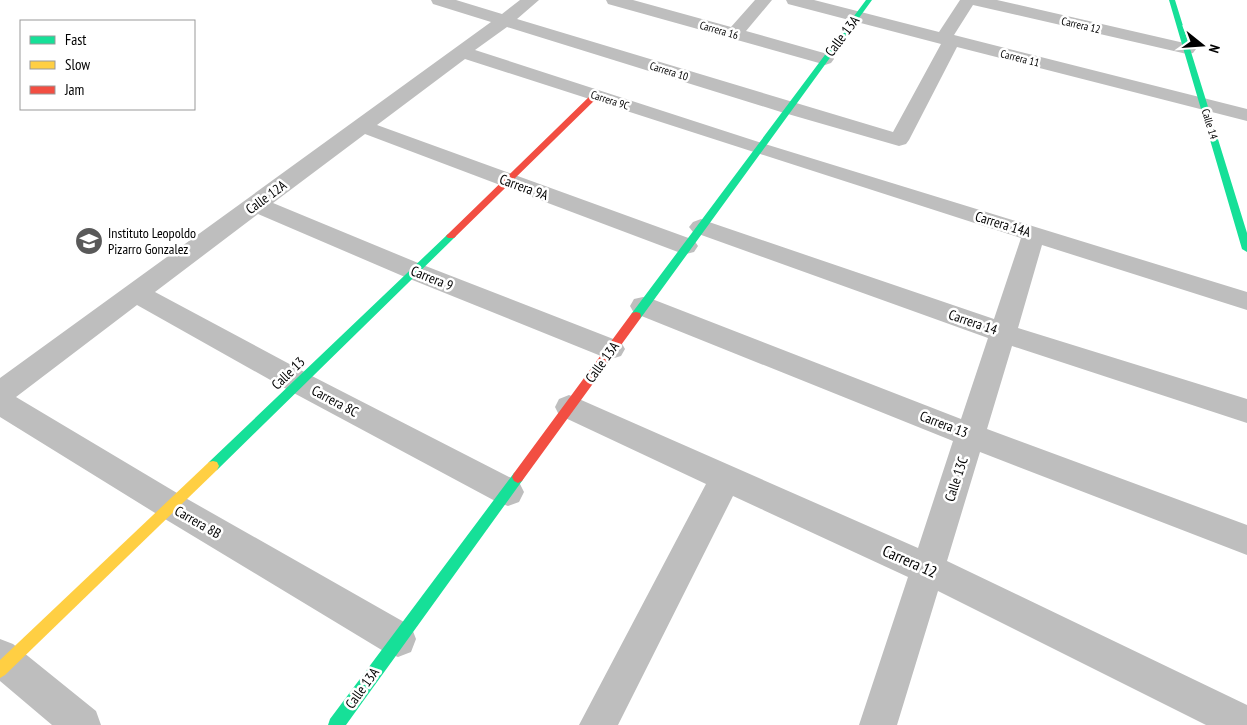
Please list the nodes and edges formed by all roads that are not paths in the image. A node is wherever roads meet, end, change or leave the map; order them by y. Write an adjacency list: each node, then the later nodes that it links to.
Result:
1 (439, 0): 11 (street, Carrera 10)
2 (530, 0): 11 (street, Calle 12A)
3 (614, 0): 12 (street, Carrera 16)
4 (764, 0): 12 (street)
5 (794, 0): 10 (street, Carrera 11)
6 (869, 0): 10 (street, Calle 13A)
7 (968, 0): 13 (street)
8 (974, 0): 14 (street, Carrera 12)
9 (1172, 0): 14 (street, Calle 14)
10 (857, 16): 13 (street, Carrera 11); 16 (street, Calle 13A)
11 (504, 20): 15 (street, Calle 12A); 19 (street, Carrera 10)
12 (734, 34): 16 (street, Carrera 16)
13 (947, 40): 18 (street, Carrera 11); 19 (street, Carrera 10)
14 (1187, 49): 18 (street, Calle 14)
15 (462, 52): 17 (street, Carrera 9C); 21 (street, Calle 12A)
16 (825, 59): 19 (street, Calle 13A)
17 (596, 95): 22 (street, Carrera 9C); 23 (street, Calle 13)
18 (1203, 104): 20 (street, Carrera 11); 27 (street, Calle 14)
19 (788, 108): 22 (street, Calle 13A)
20 (1247, 115)
21 (362, 126): 23 (street, Carrera 9A); 24 (street, Calle 12A)
22 (758, 148): 25 (street, Carrera 14A); 26 (street, Calle 13A)
23 (508, 181): 26 (street, Carrera 9A); 28 (street, Calle 13)
24 (255, 204): 28 (street, Carrera 9); 29 (street, Calle 12A)
25 (1034, 234): 30 (street, Carrera 14A); 32 (street, Calle 13C)
26 (693, 237): 31 (street, Calle 13A); 32 (street, Carrera 14)
27 (1247, 249)
28 (414, 271): 33 (street, Carrera 9); 34 (street, Calle 13)
29 (136, 293): 34 (street, Carrera 8C); 35 (street, Calle 12A)
30 (1247, 301)
31 (643, 306): 33 (street, Calle 13A); 39 (street, Carrera 13)
32 (1002, 333): 38 (street, Carrera 14); 39 (street, Calle 13C)
33 (611, 349): 37 (street, Calle 13A)
34 (300, 383): 41 (street, Carrera 8C); 42 (street, Calle 13)
35 (0, 393)
36 (0, 402): 42 (street, Carrera 8B)
37 (569, 407): 40 (street, Carrera 12); 41 (street, Calle 13A)
38 (1247, 411)
39 (970, 435): 43 (street, Carrera 13); 44 (street, Calle 13C)
40 (725, 478): 44 (street, Carrera 12); 49 (street)
41 (508, 492): 45 (street, Calle 13A)
42 (171, 506): 45 (street, Carrera 8B); 46 (street, Calle 13)
43 (1247, 540)
44 (928, 569): 50 (street, Calle 13C); 51 (street, Carrera 12)
45 (398, 638): 48 (street, Calle 13A)
46 (2, 664): 47 (street)
47 (82, 725)
48 (336, 725)
49 (598, 725)
50 (878, 725)
51 (1247, 725)

